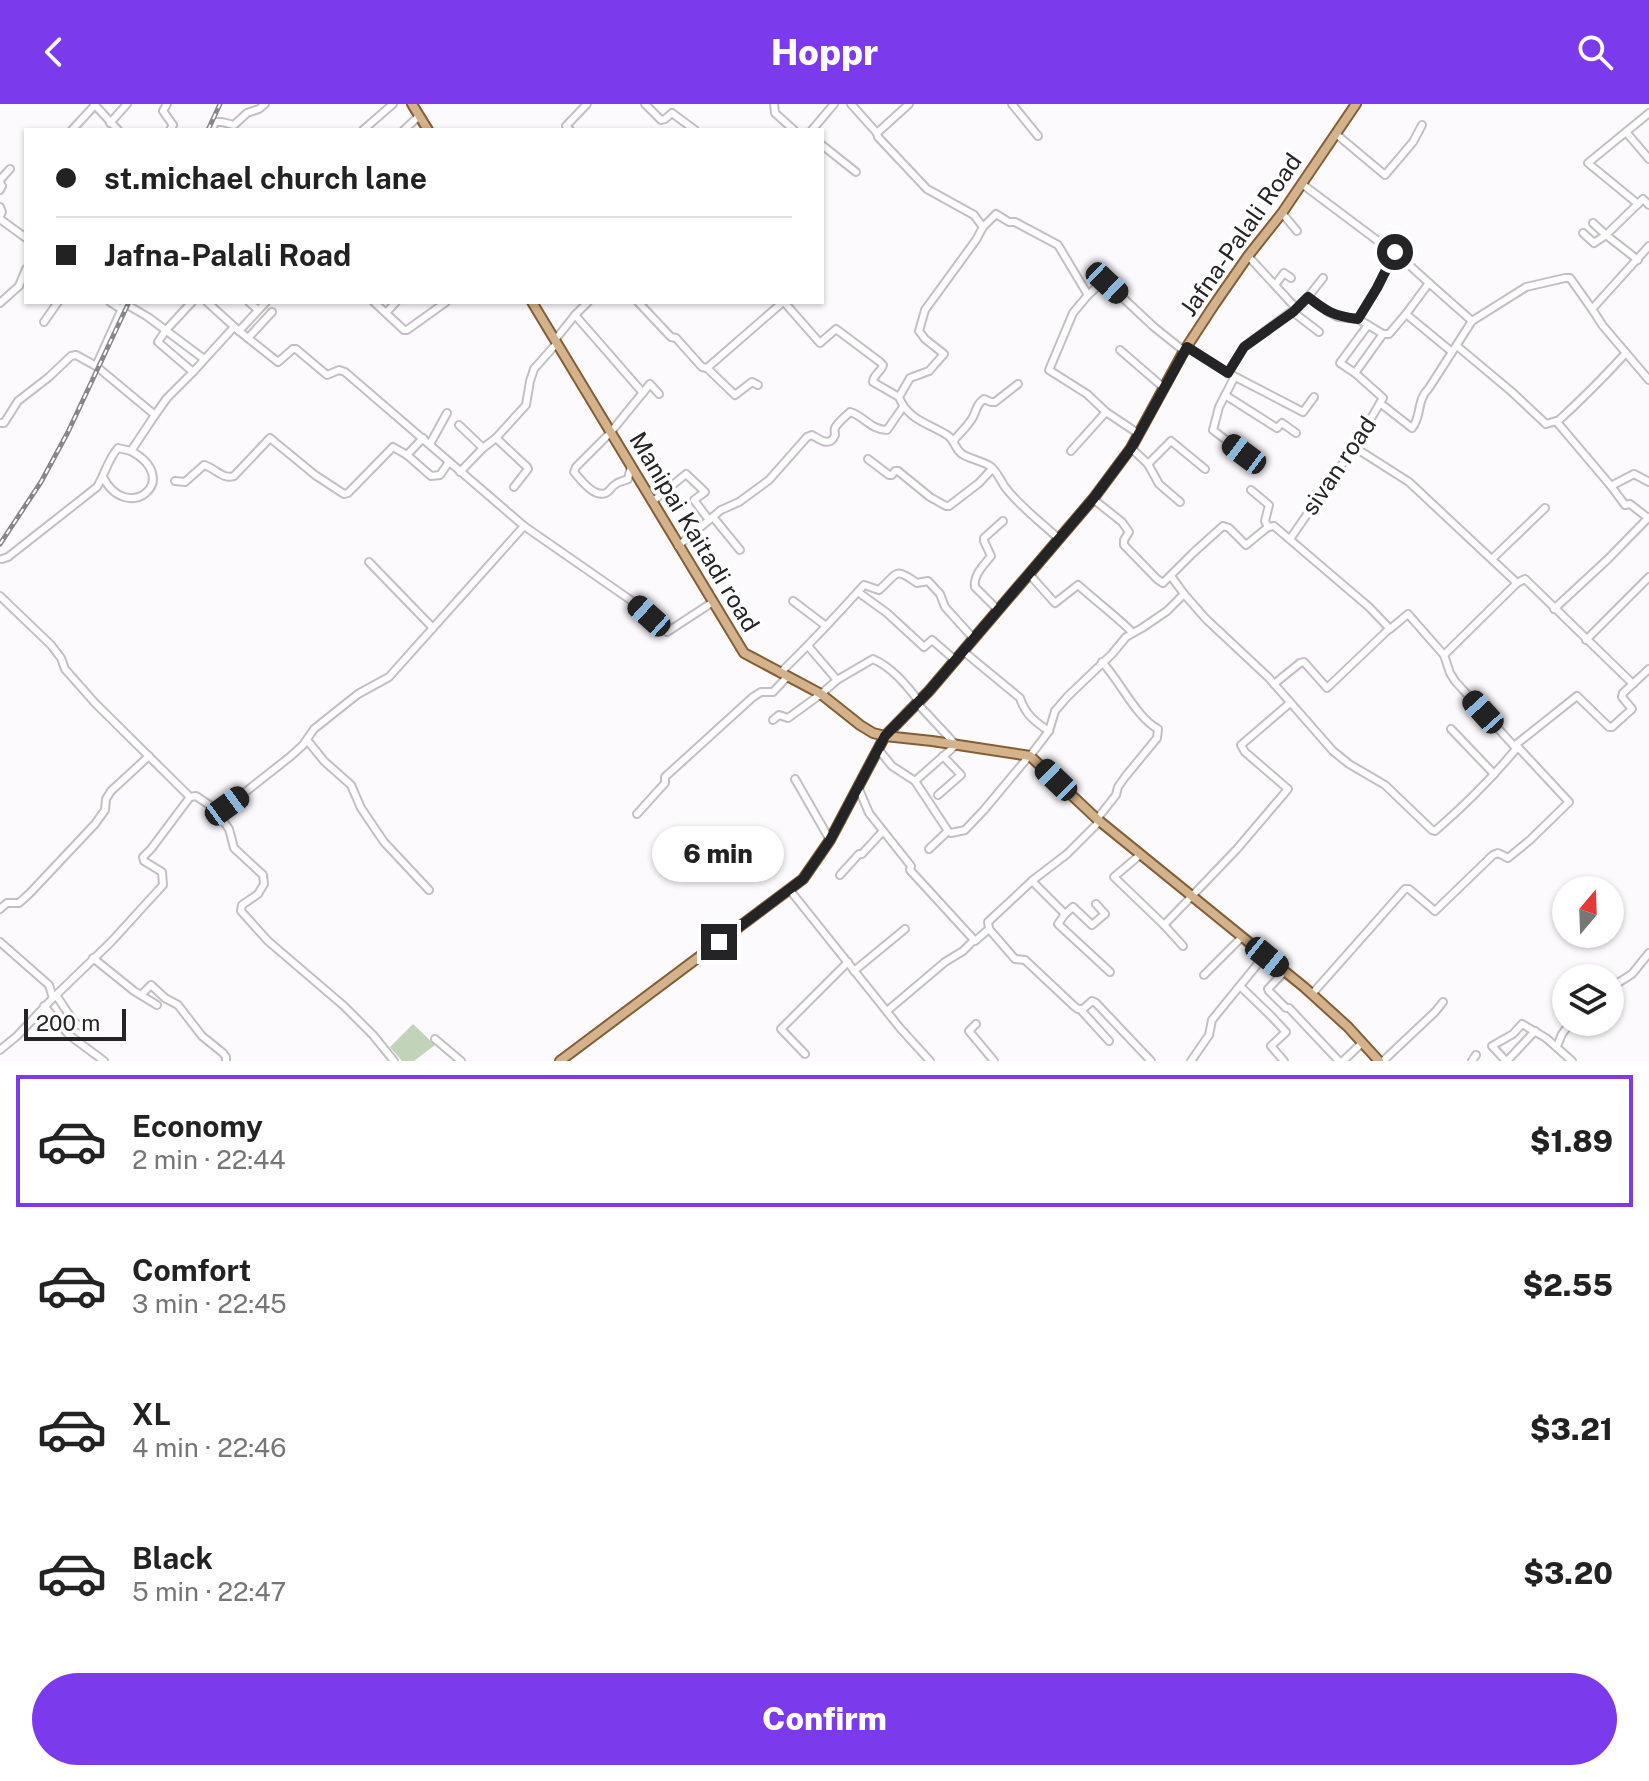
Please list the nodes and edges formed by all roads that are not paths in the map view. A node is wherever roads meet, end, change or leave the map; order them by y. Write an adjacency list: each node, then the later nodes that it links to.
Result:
1 (127, 104): 17 (street)
2 (167, 104): 19 (street)
3 (265, 104): 22 (street)
4 (393, 104): 23 (street)
5 (412, 104): 16 (main road)
6 (587, 104): 26 (street)
7 (645, 104): 27 (street)
8 (774, 104): 28 (street)
9 (834, 104): 29 (street)
10 (851, 104): 31 (street)
11 (909, 104): 31 (street)
12 (1012, 104): 33 (street)
13 (1356, 104): 32 (main road, Jafna-Palali Road)
14 (95, 105): 17 (street); 20 (street)
15 (1649, 113): 30 (street)
16 (419, 116): 24 (street); 25 (main road)
17 (110, 123): 21 (street)
18 (1422, 125): 32 (street)
19 (172, 127)
20 (74, 128)
21 (116, 128)
22 (213, 128)
23 (365, 128)
24 (406, 128)
25 (427, 128)
26 (568, 128)
27 (692, 128)
28 (792, 128)
29 (814, 128)
30 (1626, 132): 35 (street); 41 (street)
31 (877, 133): 47 (street)
32 (1336, 134): 39 (main road, Jafna-Palali Road)
33 (1038, 136)
34 (824, 147): 37 (street)
35 (1649, 159)
36 (10, 169): 38 (street)
37 (856, 172)
38 (0, 181): 40 (street)
39 (1302, 184): 44 (main road, Jafna-Palali Road); 53 (street)
40 (0, 190)
41 (1638, 204): 42 (street); 50 (street)
42 (1649, 205)
43 (0, 207): 45 (street)
44 (1282, 213): 48 (street); 54 (main road, Jafna-Palali Road)
45 (0, 217): 51 (street)
46 (1593, 223): 50 (street)
47 (983, 227): 61 (street); 112 (street)
48 (1297, 231)
49 (1583, 233): 50 (street)
50 (1606, 235): 55 (street)
51 (24, 236)
52 (1649, 246): 55 (street)
53 (1394, 253): 59 (street); 85 (street)
54 (1248, 256): 60 (street); 95 (main road, Jafna-Palali Road)
55 (1638, 260): 78 (street)
56 (24, 274): 63 (street)
57 (1291, 278): 60 (street)
58 (1323, 278): 62 (street)
59 (1429, 283): 83 (street); 86 (street)
60 (1275, 285): 80 (street)
61 (1088, 295): 95 (street); 116 (street)
62 (1308, 297): 80 (street); 85 (street)
63 (0, 303)
64 (57, 304): 87 (street)
65 (126, 304): 90 (street); 100 (street)
66 (190, 304): 90 (street)
67 (213, 304): 89 (street)
68 (251, 304): 79 (street)
69 (264, 304): 79 (street)
70 (376, 304): 82 (street)
71 (394, 304): 82 (street)
72 (443, 304): 82 (street)
73 (533, 304): 94 (main road, Manipai Kaitadi road)
74 (586, 304): 84 (street)
75 (640, 304): 101 (street)
76 (782, 304): 101 (street)
77 (786, 304): 112 (street)
78 (1592, 309): 86 (street, sivan road); 98 (street)
79 (258, 310): 89 (street)
80 (1295, 310): 91 (street); 104 (street)
81 (272, 312): 93 (street)
82 (386, 313)
83 (1406, 314): 92 (street); 96 (street)
84 (575, 315): 94 (street); 109 (street)
85 (1358, 319): 88 (street)
86 (1472, 321): 96 (street, sivan road)
87 (44, 322)
88 (1368, 325): 92 (street); 103 (street)
89 (236, 329): 93 (street); 99 (street)
90 (166, 330): 99 (street); 102 (street)
91 (1319, 332)
92 (1383, 334): 103 (street)
93 (248, 338): 125 (street)
94 (556, 342): 122 (main road, Manipai Kaitadi road); 126 (street)
95 (1186, 349): 104 (street); 108 (main road, Jafna-Palali Road)
96 (1454, 349): 114 (street, sivan road); 119 (street)
97 (1120, 350): 108 (street)
98 (1626, 353): 105 (street); 119 (street)
99 (204, 359): 102 (street)
100 (96, 366): 118 (street); 120 (street)
101 (707, 368): 107 (street)
102 (193, 372): 118 (street)
103 (1355, 373): 114 (street)
104 (1231, 376): 111 (street); 113 (street)
105 (1649, 380)
106 (1018, 384): 127 (street)
107 (758, 385)
108 (1164, 388): 124 (main road, Jafna-Palali Road)
109 (643, 393): 110 (street); 122 (street)
110 (659, 394)
111 (1225, 395): 123 (street); 134 (street)
112 (899, 397): 115 (street)
113 (1314, 397)
114 (1380, 403): 129 (street, sivan road)
115 (903, 407): 127 (street); 153 (street)
116 (1106, 412): 124 (street); 133 (street)
117 (447, 413): 128 (street)
118 (155, 415): 132 (street)
119 (1557, 422): 146 (street)
120 (0, 423)
121 (459, 425): 130 (street)
122 (610, 433): 139 (main road, Manipai Kaitadi road); 139 (street)
123 (1296, 433)
124 (1139, 434): 131 (main road, Jafna-Palali Road)
125 (423, 438): 128 (street); 135 (street)
126 (496, 438): 130 (street); 147 (street)
127 (954, 440): 140 (street)
128 (430, 444): 137 (street)
129 (1354, 447): 159 (street, sivan road); 162 (street)
130 (483, 448): 142 (street)
131 (1131, 448): 138 (street); 149 (main road, Jafna-Palali Road)
132 (131, 451): 143 (street); 143 (street)
133 (1071, 451)
134 (1244, 454)
135 (407, 455): 137 (street); 144 (street)
136 (868, 459): 140 (street)
137 (449, 462): 142 (street)
138 (1148, 464): 141 (street); 151 (street)
139 (631, 467): 150 (main road, Manipai Kaitadi road)
140 (992, 469): 158 (street)
141 (1205, 469)
142 (460, 472): 156 (street)
143 (103, 477): 163 (street)
144 (175, 481)
145 (1649, 482): 146 (street)
146 (1611, 486): 154 (street)
147 (514, 487)
148 (1251, 490): 157 (street)
149 (1093, 499): 158 (main road, Jafna-Palali Road); 166 (street)
150 (652, 502): 153 (street); 160 (main road, Manipai Kaitadi road)
151 (1180, 502)
152 (1545, 508): 162 (street)
153 (711, 518): 160 (street); 161 (street)
154 (1648, 518): 174 (street)
155 (1003, 521): 175 (street)
156 (524, 526): 173 (street); 177 (street)
157 (1268, 527): 159 (street); 166 (street)
158 (1059, 539): 165 (main road, Jafna-Palali Road)
159 (1290, 539): 178 (street)
160 (678, 546): 173 (main road, Manipai Kaitadi road)
161 (740, 550)
162 (1492, 559): 168 (street)
163 (1, 560)
164 (369, 562): 177 (street)
165 (1029, 574): 175 (main road, Jafna-Palali Road); 179 (street)
166 (1171, 576): 170 (street)
167 (1649, 577): 181 (street)
168 (1517, 583): 174 (street); 184 (street)
169 (858, 592): 176 (street); 180 (street); 185 (street)
170 (1184, 594): 179 (street); 190 (street)
171 (0, 596): 203 (street)
172 (793, 601): 176 (street)
173 (713, 602): 188 (main road, Manipai Kaitadi road)
174 (1554, 609): 181 (street)
175 (998, 610): 180 (main road, Jafna-Palali Road)
176 (826, 626): 182 (street)
177 (433, 628): 199 (street)
178 (1389, 629): 184 (street); 190 (street)
179 (1133, 633): 186 (street)
180 (973, 638): 183 (main road, Jafna-Palali Road)
181 (1586, 640): 191 (street)
182 (808, 646): 188 (street); 189 (street)
183 (963, 651): 185 (main road, Jafna-Palali Road); 197 (street)
184 (1444, 655): 201 (street)
185 (955, 660): 193 (main road, Jafna-Palali Road)
186 (1102, 662): 197 (street); 214 (street)
187 (1649, 669): 191 (street)
188 (784, 674): 192 (main road, Manipai Kaitadi road); 213 (street)
189 (837, 680): 192 (street); 193 (street)
190 (1274, 684): 194 (street)
191 (1633, 684): 201 (street)
192 (821, 694): 195 (street); 198 (main road, Manipai Kaitadi road)
193 (918, 702): 198 (main road, Jafna-Palali Road); 200 (street)
194 (1290, 703): 206 (street); 224 (street)
195 (773, 720)
196 (1451, 729): 206 (street)
197 (1049, 731): 205 (street)
198 (885, 736): 200 (main road, Manipai Kaitadi road); 202 (main road, Jafna-Palali Road)
199 (307, 740): 212 (street); 223 (street)
200 (956, 745): 204 (street); 205 (main road, Manipai Kaitadi road)
201 (1515, 745): 206 (street); 246 (street)
202 (878, 749): 208 (street); 209 (main road, Jafna-Palali Road)
203 (149, 756): 211 (street); 226 (street)
204 (943, 756): 208 (street); 210 (street)
205 (1029, 756): 214 (main road); 216 (street)
206 (1494, 774)
207 (795, 779): 217 (street)
208 (915, 781): 218 (street)
209 (858, 787): 215 (street); 217 (main road, Jafna-Palali Road)
210 (938, 795)
211 (190, 797): 212 (street); 237 (street)
212 (220, 812): 265 (street)
213 (637, 814)
214 (1098, 820): 219 (main road); 221 (street)
215 (883, 831): 220 (street); 232 (street)
216 (951, 833)
217 (830, 840): 222 (main road, Jafna-Palali Road)
218 (929, 849)
219 (1141, 854): 224 (main road); 228 (street)
220 (840, 875)
221 (1032, 881): 227 (street); 230 (street)
222 (789, 889): 238 (street); 267 (main road, Jafna-Palali Road)
223 (429, 890)
224 (1192, 896): 228 (street); 231 (main road)
225 (1096, 904): 227 (street)
226 (0, 909)
227 (1065, 914): 241 (street)
228 (1164, 925): 234 (street)
229 (905, 929): 239 (street)
230 (989, 929): 232 (street); 251 (street)
231 (1242, 937): 236 (main road); 242 (street)
232 (974, 940): 252 (street)
233 (0, 942): 247 (street)
234 (1183, 946)
235 (1649, 953): 243 (street)
236 (1265, 955): 240 (main road); 244 (street)
237 (93, 958): 245 (street); 247 (street)
238 (848, 962): 239 (street); 262 (street)
239 (854, 971): 252 (street)
240 (1285, 971): 246 (main road); 273 (street)
241 (1110, 972)
242 (1204, 975)
243 (1624, 979)
244 (1240, 986): 271 (street); 272 (street)
245 (142, 994): 249 (street); 264 (street)
246 (1312, 994): 259 (main road)
247 (54, 996): 250 (street); 254 (street)
248 (1443, 1002): 274 (street)
249 (157, 1005)
250 (44, 1006): 261 (street); 263 (street)
251 (1080, 1009): 258 (street); 270 (street)
252 (887, 1011): 268 (street)
253 (976, 1024): 269 (street)
254 (81, 1026)
255 (1535, 1031): 260 (street); 275 (street); 275 (street)
256 (1563, 1036): 260 (street)
257 (435, 1039): 266 (street)
258 (1109, 1041)
259 (1362, 1043): 273 (street); 274 (main road)
260 (1557, 1046): 276 (street)
261 (0, 1050)
262 (805, 1054)
263 (104, 1061)
264 (226, 1061)
265 (394, 1061)
266 (461, 1061)
267 (560, 1061)
268 (930, 1061)
269 (994, 1061)
270 (1151, 1061)
271 (1191, 1061)
272 (1284, 1061)
273 (1341, 1061)
274 (1381, 1061)
275 (1506, 1061)
276 (1572, 1061)

